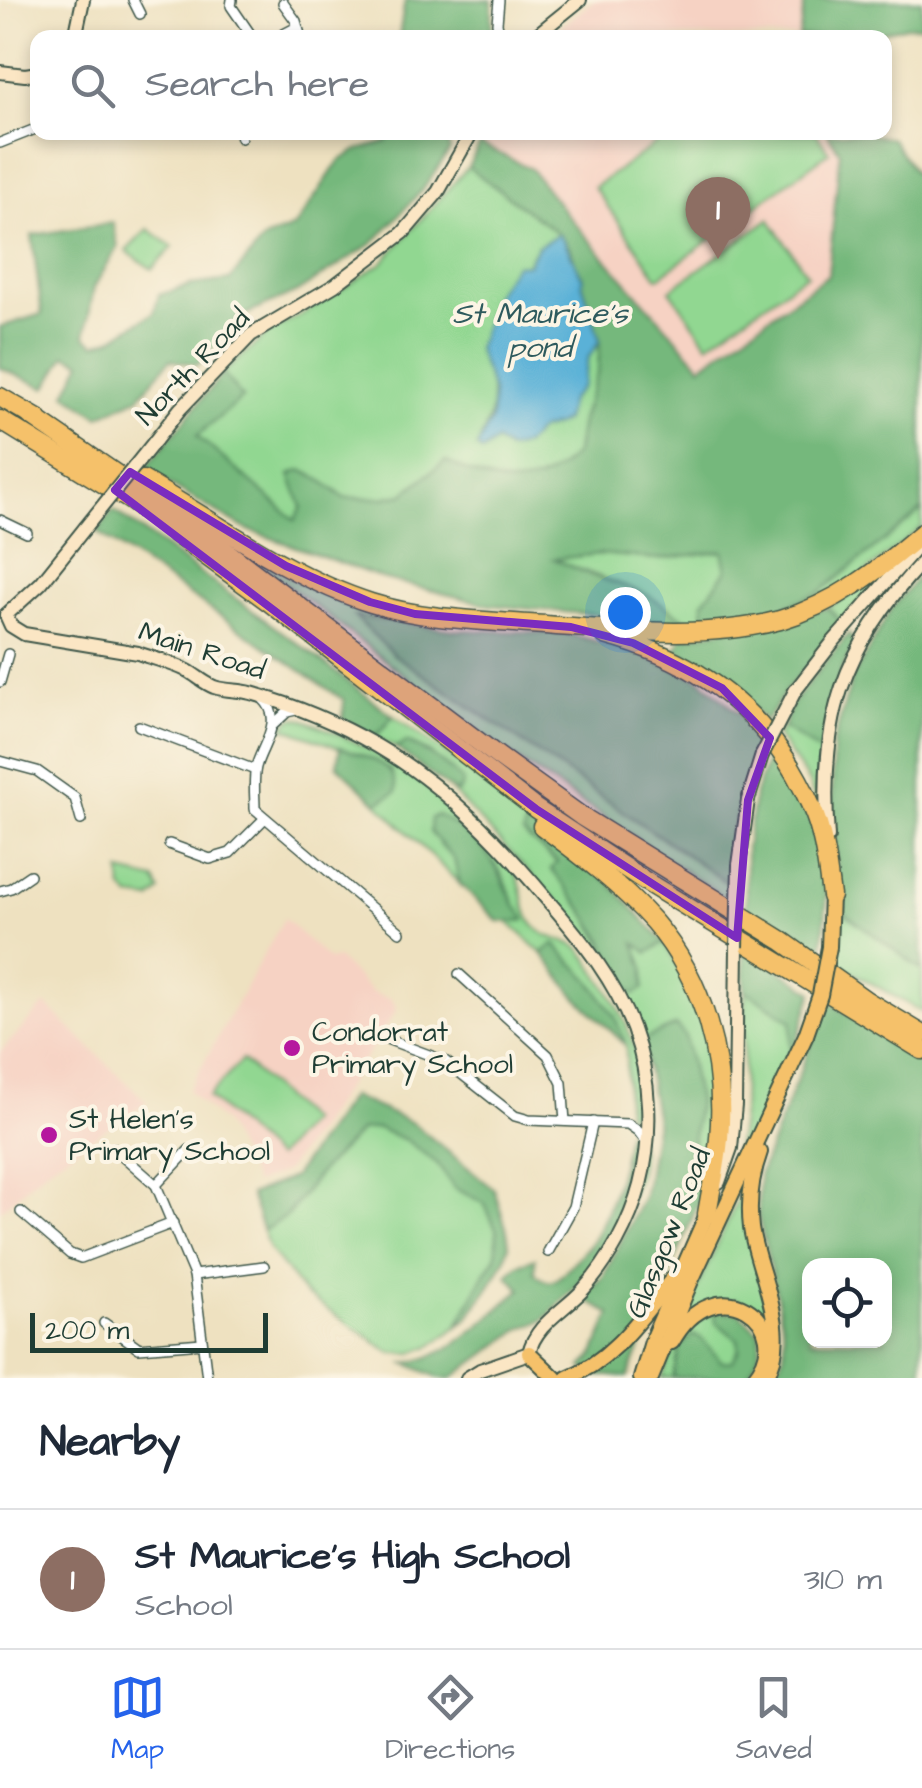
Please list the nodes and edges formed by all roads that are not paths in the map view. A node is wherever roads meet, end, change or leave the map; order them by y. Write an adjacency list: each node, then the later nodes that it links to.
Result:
1 (82, 0): 8 (main road)
2 (132, 0): 7 (street)
3 (232, 0): 9 (street)
4 (499, 0): 11 (street)
5 (580, 0): 12 (main road)
6 (282, 3): 10 (street)
7 (140, 14)
8 (76, 30)
9 (248, 30)
10 (298, 30)
11 (498, 30)
12 (544, 30)
13 (0, 72): 14 (main road)
14 (30, 74)
15 (30, 131): 17 (street)
16 (467, 140): 26 (main road, North Road, bridge)
17 (0, 143)
18 (0, 396): 19 (highway)
19 (30, 415): 27 (highway); 44 (highway)
20 (0, 420): 32 (highway)
21 (0, 520): 22 (street)
22 (26, 532)
23 (922, 532): 27 (highway)
24 (922, 541): 60 (main road, Glasgow Road, bridge)
25 (922, 562): 42 (main road)
26 (3, 615): 30 (main road, Main Road)
27 (571, 626): 42 (highway)
28 (8, 654): 29 (street)
29 (0, 682)
30 (261, 696): 31 (main road, Main Road); 33 (street)
31 (296, 710): 33 (street); 51 (main road, Main Road)
32 (410, 712): 49 (highway); 60 (highway)
33 (273, 725): 36 (street)
34 (139, 726): 36 (street)
35 (0, 761): 38 (street)
36 (255, 770): 37 (street)
37 (265, 818): 39 (street); 43 (street)
38 (81, 820)
39 (168, 844)
40 (30, 875): 41 (street)
41 (0, 891)
42 (831, 896): 50 (main road, bridge)
43 (400, 932)
44 (781, 940): 46 (highway); 47 (highway)
45 (459, 974): 52 (street)
46 (922, 1021)
47 (922, 1034)
48 (384, 1038): 52 (street)
49 (922, 1052)
50 (785, 1080): 74 (main road); 76 (main road)
51 (648, 1095): 54 (street); 55 (main road, Main Road)
52 (565, 1121): 53 (street)
53 (594, 1122): 54 (street); 62 (street)
54 (628, 1124): 55 (street)
55 (647, 1144): 68 (main road, Main Road)
56 (114, 1148): 58 (street)
57 (189, 1150): 58 (street)
58 (156, 1184): 61 (street)
59 (22, 1212): 61 (street)
60 (707, 1214): 63 (main road, Glasgow Road)
61 (173, 1223): 65 (street)
62 (548, 1252)
63 (687, 1261): 72 (main road); 73 (main road, Glasgow Road)
64 (264, 1266): 65 (street)
65 (194, 1274): 67 (street)
66 (104, 1323): 67 (street)
67 (202, 1343): 70 (street)
68 (529, 1353): 69 (main road); 71 (main road)
69 (551, 1373): 72 (main road)
70 (207, 1378)
71 (467, 1378)
72 (568, 1378)
73 (641, 1378)
74 (652, 1378): 75 (main road)
75 (754, 1378)
76 (764, 1378)

